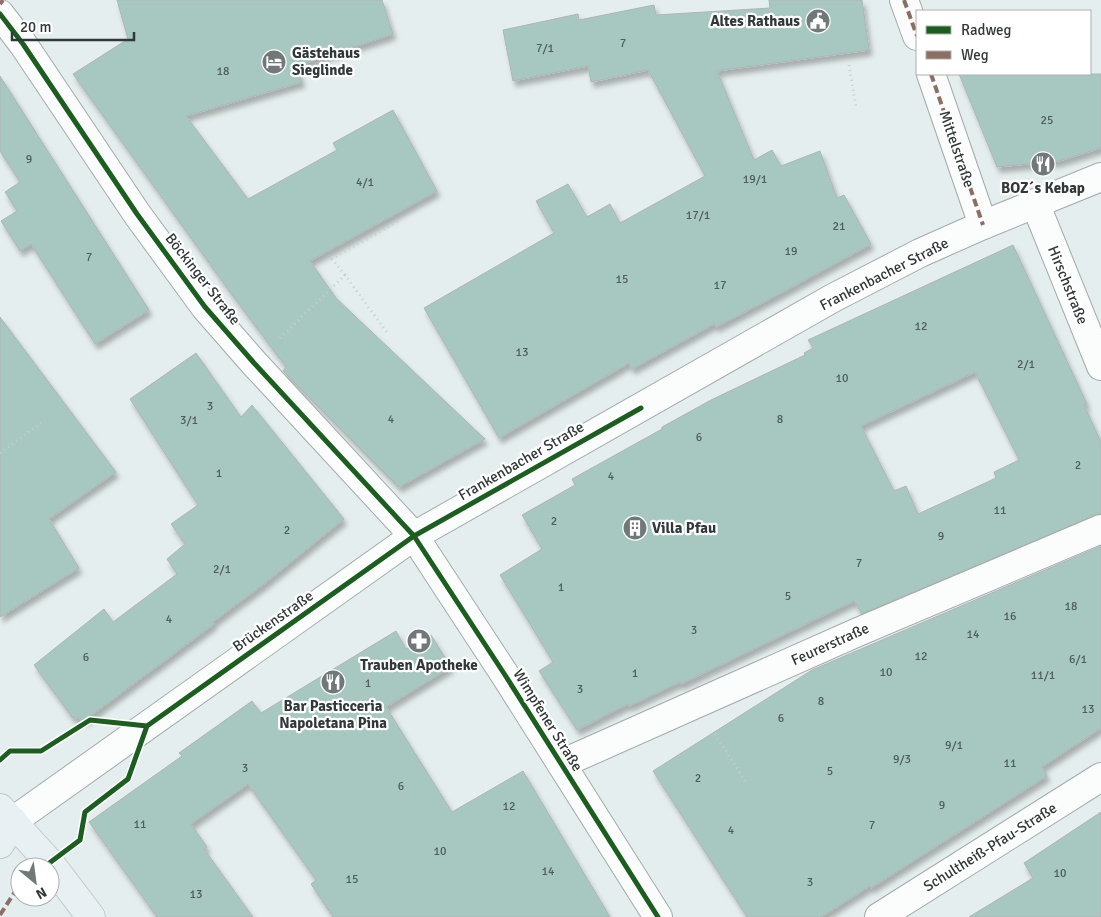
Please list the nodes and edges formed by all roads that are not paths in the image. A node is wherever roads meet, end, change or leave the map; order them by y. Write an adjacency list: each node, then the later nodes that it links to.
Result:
1 (3, 0): 3 (street)
2 (904, 0): 5 (street)
3 (0, 4)
4 (0, 14): 12 (street, Böckinger Straße)
5 (916, 33)
6 (931, 75): 9 (street, Mittelstraße)
7 (1101, 177): 8 (street, Frankenbacher Straße)
8 (1035, 204): 9 (street, Frankenbacher Straße); 10 (street, Hirschstraße)
9 (983, 225): 12 (street, Frankenbacher Straße)
10 (1101, 366)
11 (1101, 529): 13 (street, Feurerstraße)
12 (414, 536): 13 (street, Wimpfener Straße); 15 (street, Brückenstraße)
13 (561, 764): 17 (street, Wimpfener Straße)
14 (1101, 777): 18 (street, Schultheiß-Pfau-Straße)
15 (3, 826): 16 (main road)
16 (91, 917)
17 (658, 917)
18 (879, 917)

